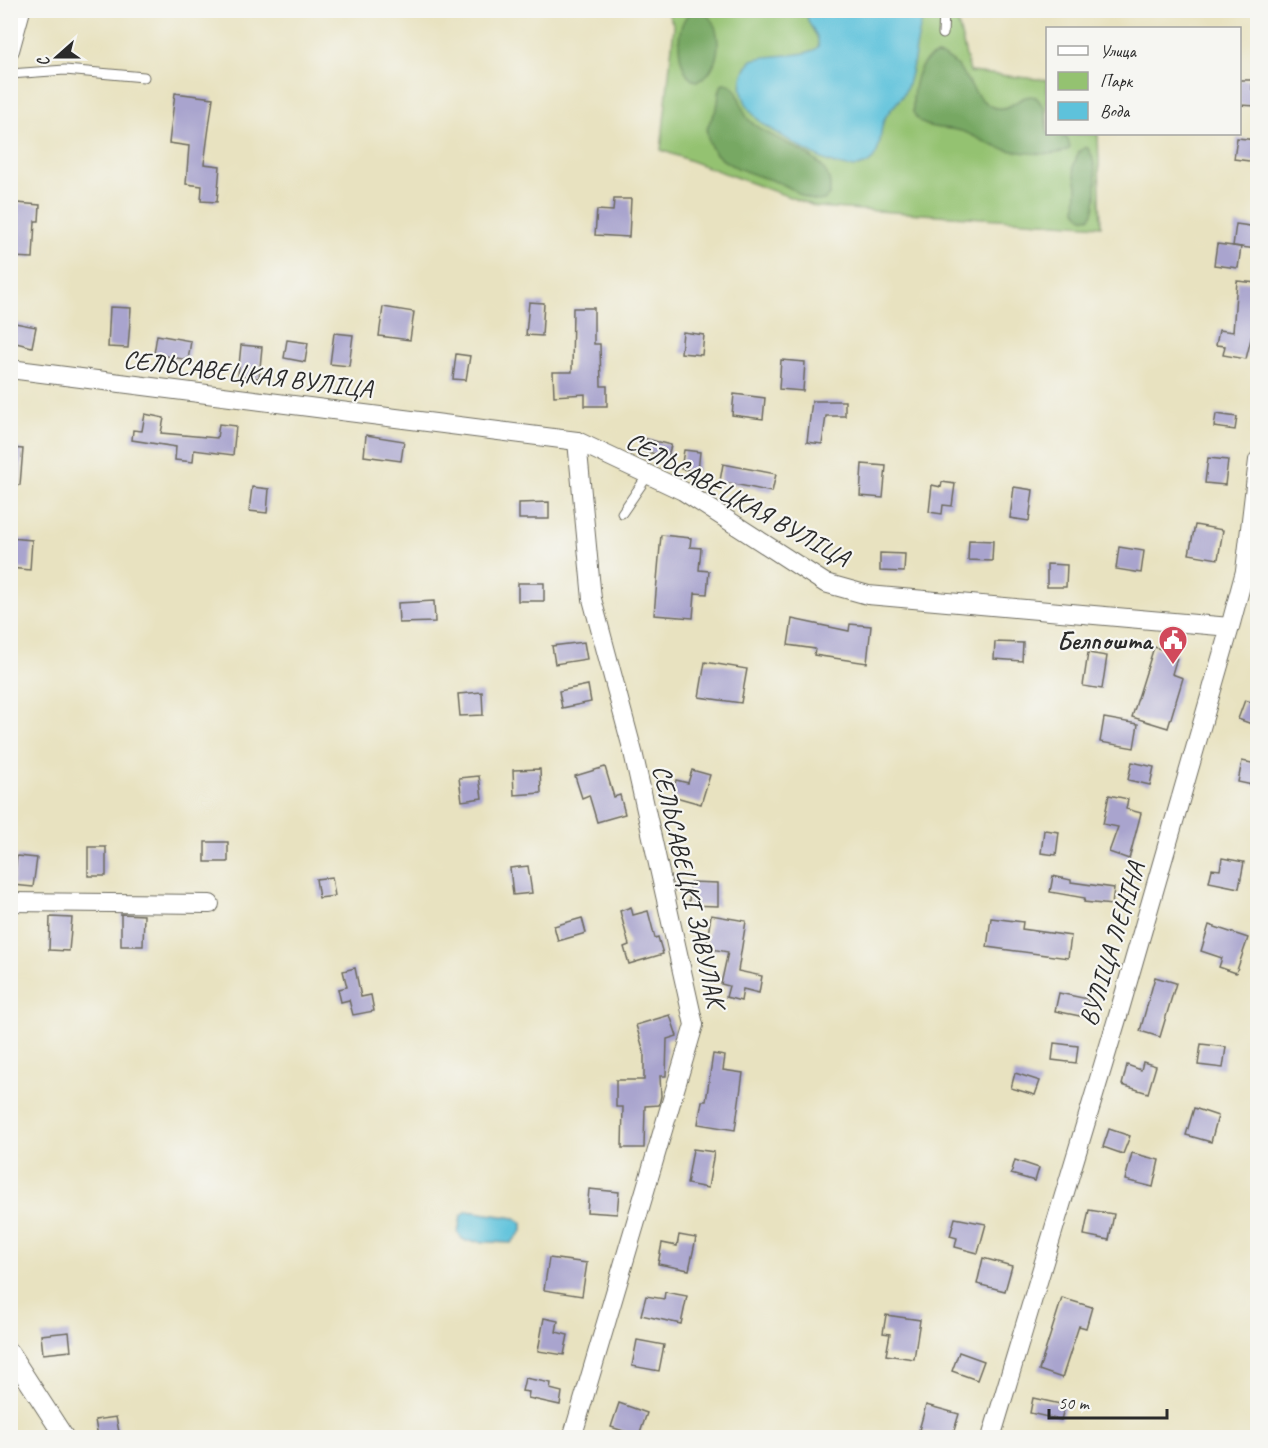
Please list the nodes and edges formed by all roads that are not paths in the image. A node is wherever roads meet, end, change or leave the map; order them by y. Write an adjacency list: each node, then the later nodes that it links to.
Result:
1 (21, 10): 4 (street)
2 (944, 10): 3 (lane)
3 (943, 34)
4 (10, 50)
5 (10, 74): 6 (lane)
6 (144, 77)
7 (10, 369): 8 (street, СЕЛЬСАВЕЦКАЯ ВУЛІЦА)
8 (577, 441): 10 (street, СЕЛЬСАВЕЦКАЯ ВУЛІЦА); 18 (street, СЕЛЬСАВЕЦКІ ЗАВУЛАК)
9 (1257, 460): 12 (street, ВУЛІЦА ЛЕНІНА)
10 (648, 475): 11 (lane); 13 (street, СЕЛЬСАВЕЦКАЯ ВУЛІЦА)
11 (622, 513)
12 (1251, 572): 13 (street, ВУЛІЦА ЛЕНІНА)
13 (1230, 627): 19 (street, ВУЛІЦА ЛЕНІНА)
14 (10, 902): 15 (street)
15 (210, 904)
16 (10, 1353): 17 (street)
17 (65, 1437)
18 (572, 1437)
19 (991, 1437)

